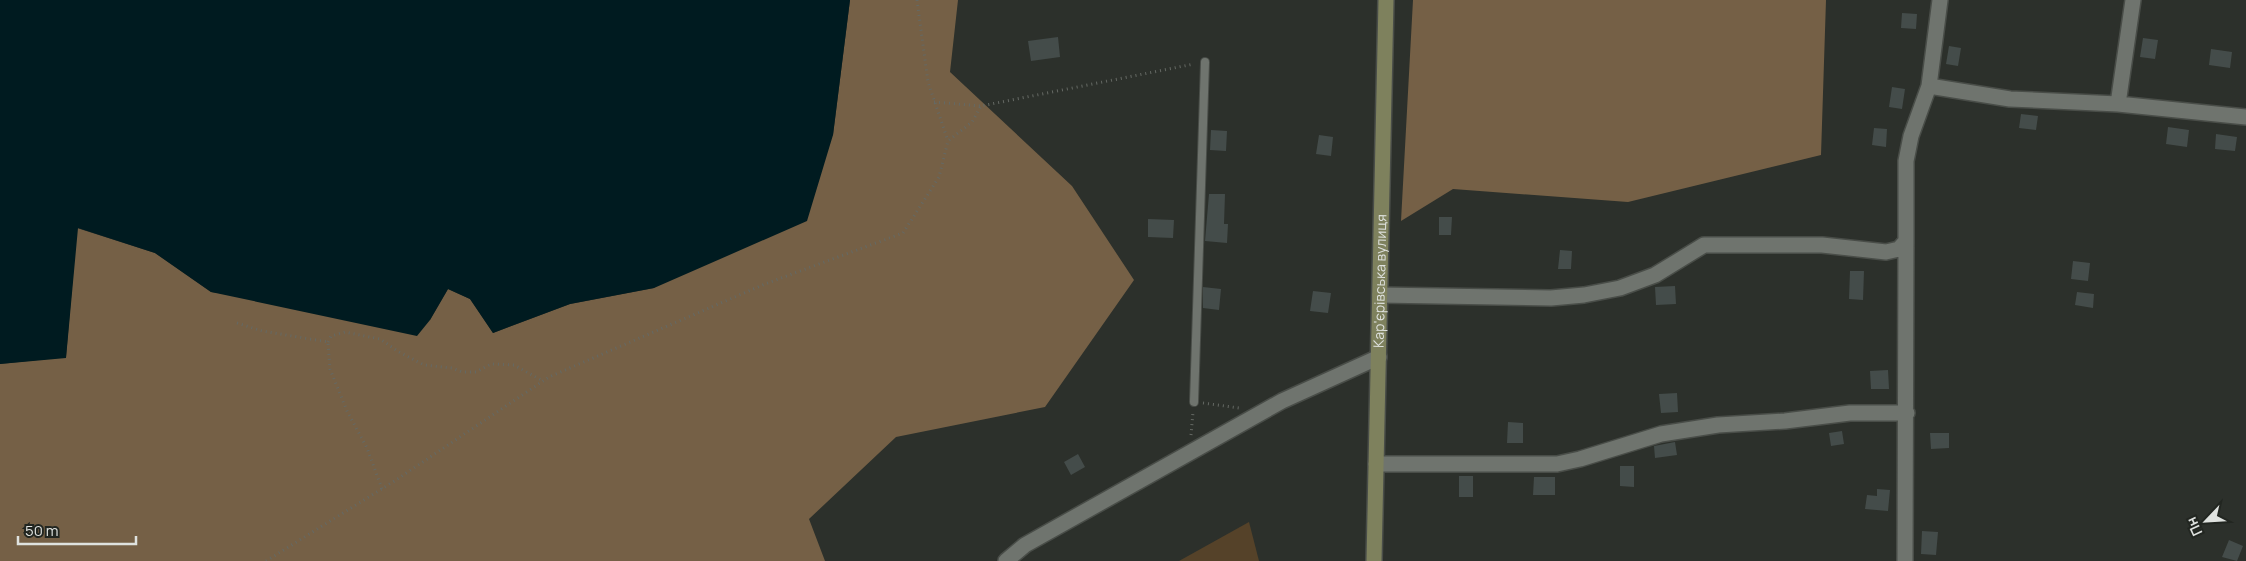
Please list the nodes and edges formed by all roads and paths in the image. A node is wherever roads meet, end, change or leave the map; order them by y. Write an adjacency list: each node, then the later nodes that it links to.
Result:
1 (917, 0): 7 (path)
2 (1386, 0): 13 (street, Кар'єрівська вулиця)
3 (1940, 0): 6 (street)
4 (2133, 0): 8 (street)
5 (1205, 62): 9 (path); 18 (lane)
6 (1928, 86): 8 (street); 12 (street)
7 (934, 102): 9 (path); 11 (path)
8 (2118, 104): 10 (street)
9 (980, 106): 11 (path)
10 (2246, 117)
11 (948, 141): 17 (path)
12 (1906, 242): 13 (street); 20 (street)
13 (1380, 295): 16 (street, Кар'єрівська вулиця)
14 (236, 322): 15 (path)
15 (328, 342): 17 (path); 23 (path)
16 (1379, 357): 19 (street); 22 (street, Кар'єрівська вулиця)
17 (543, 381): 23 (path)
18 (1194, 402): 19 (path); 21 (path)
19 (1265, 411): 21 (street)
20 (1907, 413): 22 (street); 27 (street)
21 (1190, 452): 25 (street)
22 (1376, 464): 26 (street, Кар'єрівська вулиця)
23 (382, 489): 24 (path)
24 (266, 561)
25 (1006, 561)
26 (1374, 561)
27 (1905, 561)

